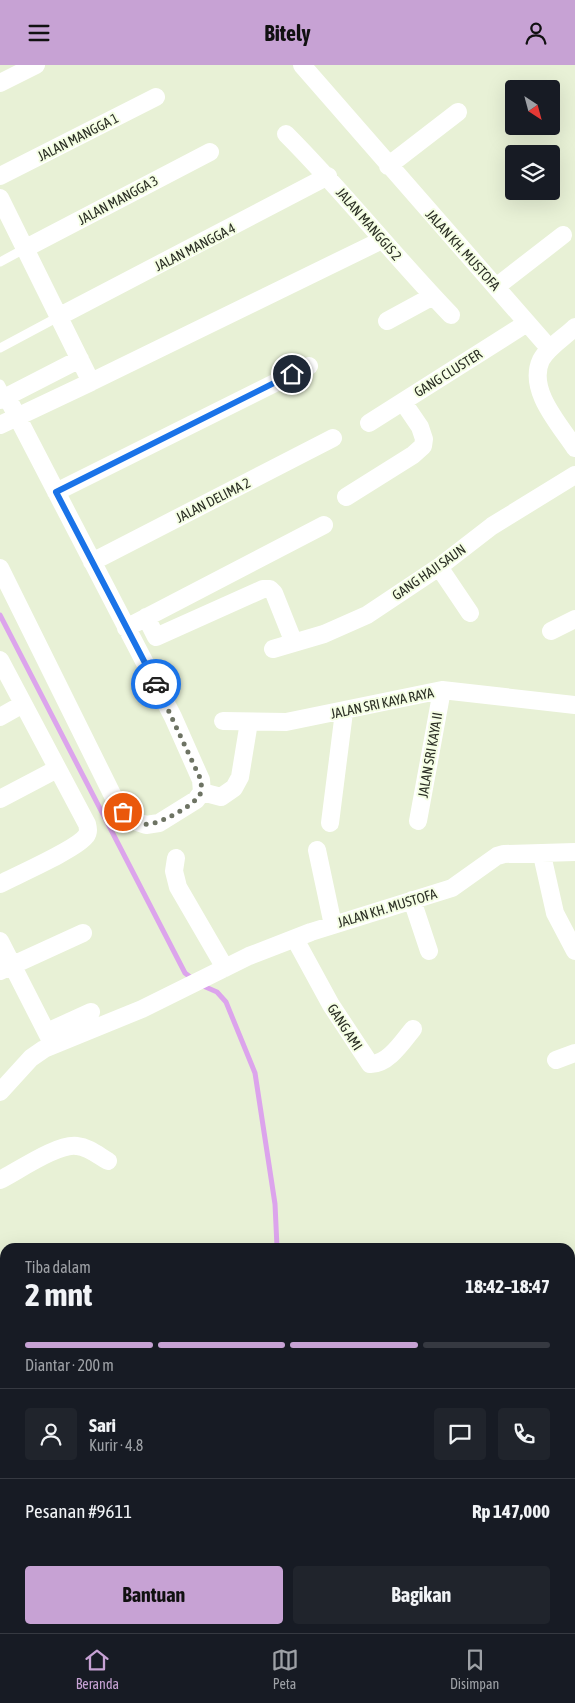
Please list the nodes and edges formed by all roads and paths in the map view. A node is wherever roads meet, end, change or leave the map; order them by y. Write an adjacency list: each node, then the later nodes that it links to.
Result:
1 (36, 65): 3 (street)
2 (302, 65): 8 (street, JALAN KH. MUSTOFA)
3 (0, 83)
4 (156, 97): 9 (street, JALAN MANGGA 1)
5 (458, 112): 8 (street)
6 (286, 134): 10 (street, JALAN MANGGIS 2)
7 (210, 152): 14 (street, JALAN MANGGA 3)
8 (388, 166): 16 (street, JALAN KH. MUSTOFA)
9 (0, 176)
10 (328, 176): 13 (street, JALAN MANGGIS 2); 19 (street, JALAN MANGGA 4)
11 (0, 198): 14 (street)
12 (563, 235): 16 (street)
13 (382, 240): 17 (street, JALAN MANGGIS 2); 27 (street)
14 (26, 248): 15 (lane); 19 (street)
15 (0, 262)
16 (496, 287): 21 (street, JALAN KH. MUSTOFA)
17 (433, 296): 18 (street, JALAN MANGGIS 2); 20 (street)
18 (451, 315)
19 (60, 316): 23 (lane); 25 (street)
20 (387, 321)
21 (527, 323): 24 (street, JALAN KH. MUSTOFA); 29 (street, GANG CLUSTER)
22 (575, 327): 24 (street)
23 (0, 348)
24 (550, 349): 34 (street)
25 (80, 359): 27 (street); 28 (street)
26 (309, 366): 36 (street)
27 (91, 382): 30 (street)
28 (2, 394): 30 (street)
29 (403, 402): 31 (street, GANG CLUSTER); 37 (street)
30 (17, 416): 32 (street); 36 (street)
31 (369, 423)
32 (0, 425)
33 (333, 438): 39 (street, JALAN DELIMA 2)
34 (575, 448)
35 (575, 475): 40 (street, GANG HAJI SAUN)
36 (56, 492): 39 (street)
37 (346, 497)
38 (324, 525): 43 (street)
39 (92, 562): 45 (street)
40 (439, 567): 42 (street); 47 (street, GANG HAJI SAUN)
41 (0, 568): 58 (street)
42 (470, 613)
43 (146, 617): 45 (street); 47 (street)
44 (575, 619): 46 (street)
45 (126, 628): 58 (street)
46 (551, 631)
47 (294, 643): 48 (street, GANG HAJI SAUN)
48 (273, 649)
49 (0, 660): 51 (street)
50 (442, 690): 52 (street, JALAN SRI KAYA RAYA); 53 (street, JALAN SRI KAYA RAYA); 60 (street, JALAN SRI KAYA II)
51 (23, 704): 54 (street); 57 (street)
52 (575, 705)
53 (344, 711): 56 (street, JALAN SRI KAYA RAYA); 61 (street)
54 (0, 717)
55 (223, 721): 56 (street, JALAN SRI KAYA RAYA)
56 (249, 722): 58 (street)
57 (57, 769): 59 (street); 66 (street)
58 (202, 792)
59 (0, 799)
60 (418, 821)
61 (330, 823)
62 (317, 851): 68 (street)
63 (575, 852): 64 (street, JALAN KH. MUSTOFA)
64 (542, 855): 67 (street, JALAN KH. MUSTOFA); 73 (street)
65 (176, 859): 75 (street)
66 (0, 883)
67 (412, 900): 68 (street, JALAN KH. MUSTOFA); 72 (street)
68 (333, 925): 70 (street, JALAN KH. MUSTOFA)
69 (83, 933): 74 (street)
70 (295, 939): 75 (street, JALAN KH. MUSTOFA); 77 (street, GANG AMI)
71 (0, 941): 74 (street)
72 (429, 951)
73 (575, 951)
74 (6, 968): 78 (street)
75 (224, 968): 78 (street, JALAN KH. MUSTOFA)
76 (91, 1012): 78 (street)
77 (414, 1029)
78 (50, 1038): 81 (street)
79 (575, 1053): 80 (street)
80 (556, 1060)
81 (0, 1091)
82 (108, 1161): 83 (street)
83 (0, 1180)

